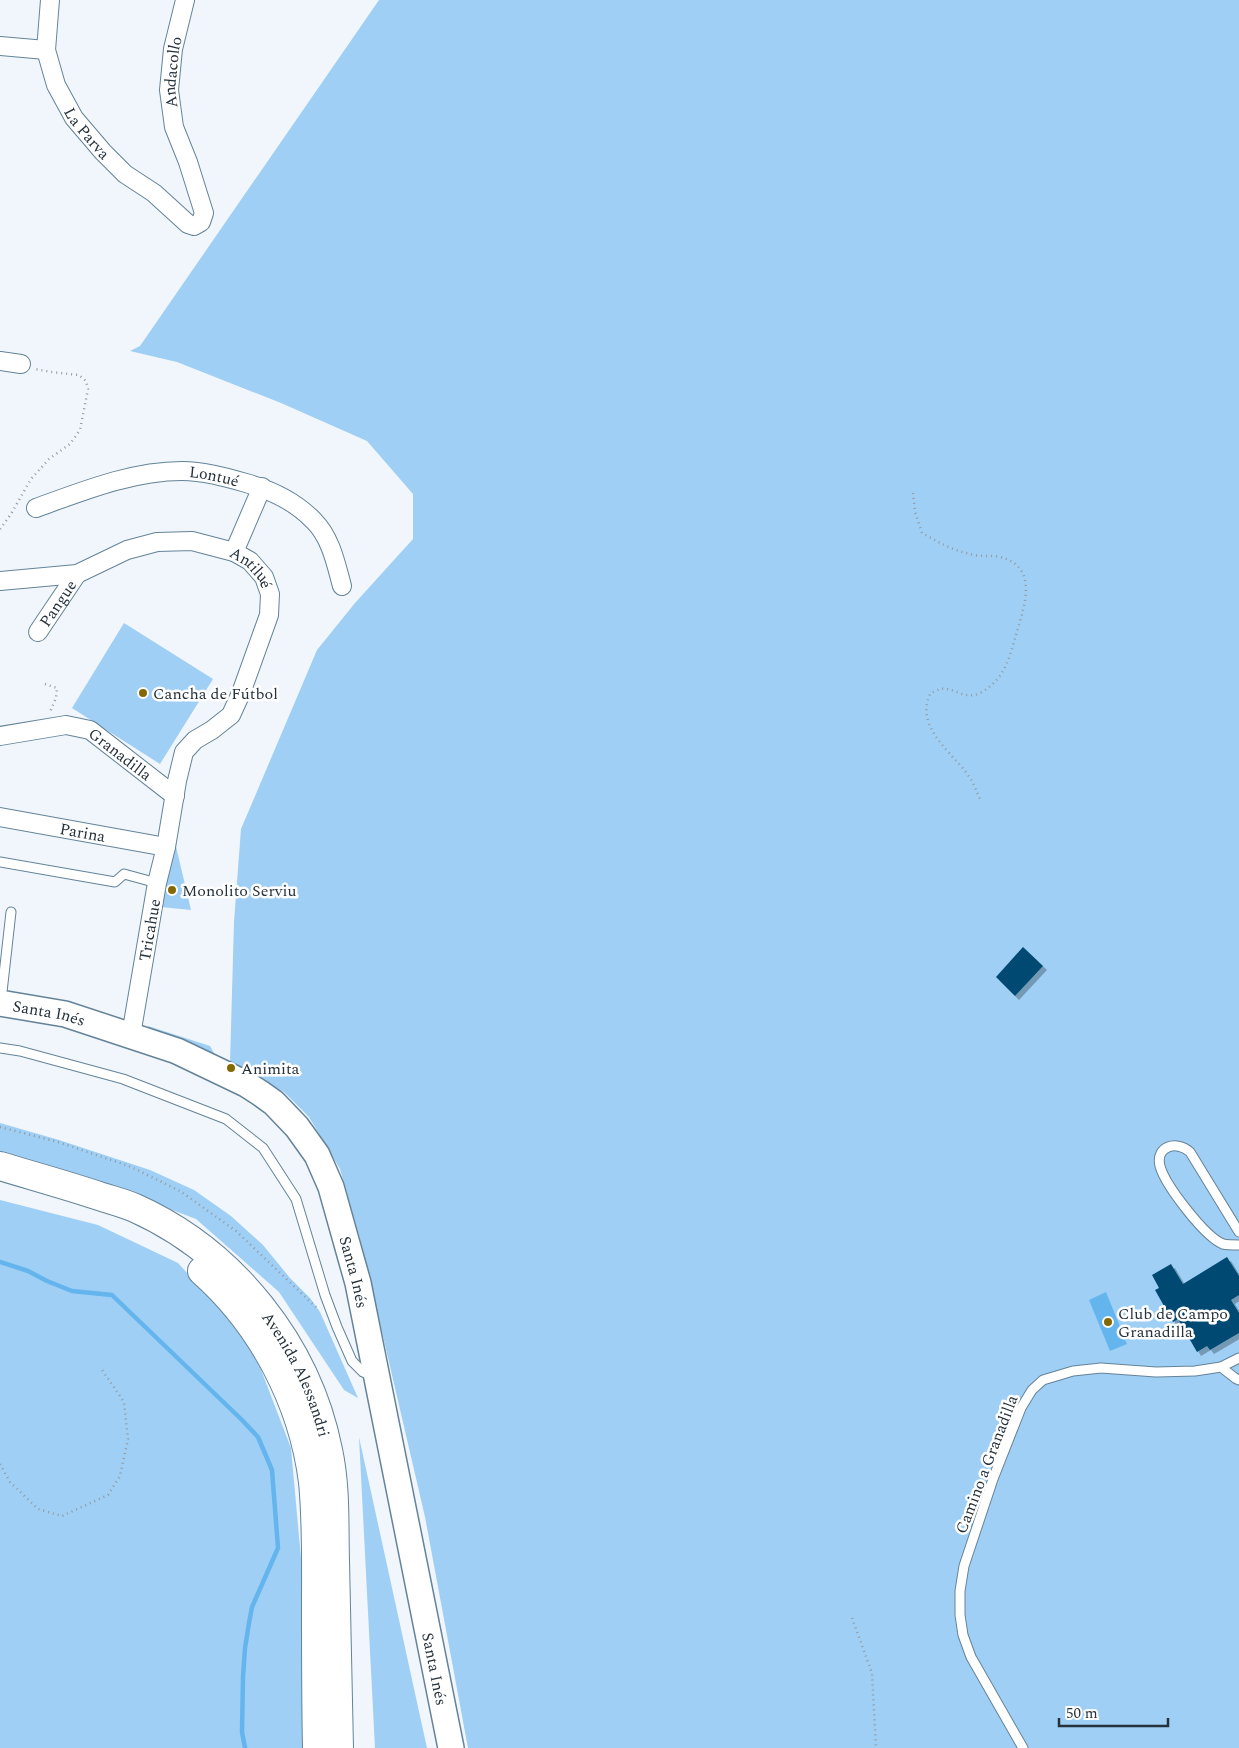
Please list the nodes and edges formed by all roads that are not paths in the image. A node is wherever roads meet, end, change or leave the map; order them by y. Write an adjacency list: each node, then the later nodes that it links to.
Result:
1 (50, 0): 4 (street, La Parva)
2 (185, 0): 5 (street, Andacollo)
3 (0, 46): 4 (street)
4 (46, 50): 5 (street, La Parva)
5 (194, 226)
6 (0, 361): 7 (street)
7 (22, 364)
8 (262, 487): 9 (street, Lontué); 10 (street); 13 (street, Lontué)
9 (36, 508)
10 (234, 552): 11 (street, Antilué); 16 (street, Antilué)
11 (77, 574): 12 (street, Antilué); 14 (street, Pangue)
12 (0, 581)
13 (342, 586)
14 (38, 632)
15 (0, 736): 16 (street, Granadilla)
16 (175, 796): 18 (street, Tricahue)
17 (0, 817): 18 (street, Parina)
18 (166, 847): 20 (street, Tricahue)
19 (0, 862): 20 (lane)
20 (157, 883): 23 (street, Tricahue)
21 (11, 912): 22 (lane)
22 (0, 1003): 23 (main road, Santa Inés)
23 (131, 1035): 31 (main road, Santa Inés)
24 (0, 1048): 31 (lane)
25 (0, 1166): 34 (main road, Avenida Alessandri)
26 (0, 1180): 33 (main road, Avenida Alessandri)
27 (1239, 1232): 28 (lane)
28 (1239, 1245)
29 (1239, 1358): 30 (lane, Camino a Granadilla)
30 (1221, 1366): 32 (lane); 36 (lane, Camino a Granadilla)
31 (377, 1378): 35 (main road, Santa Inés)
32 (1239, 1380)
33 (317, 1748)
34 (339, 1748)
35 (451, 1748)
36 (1023, 1748)

